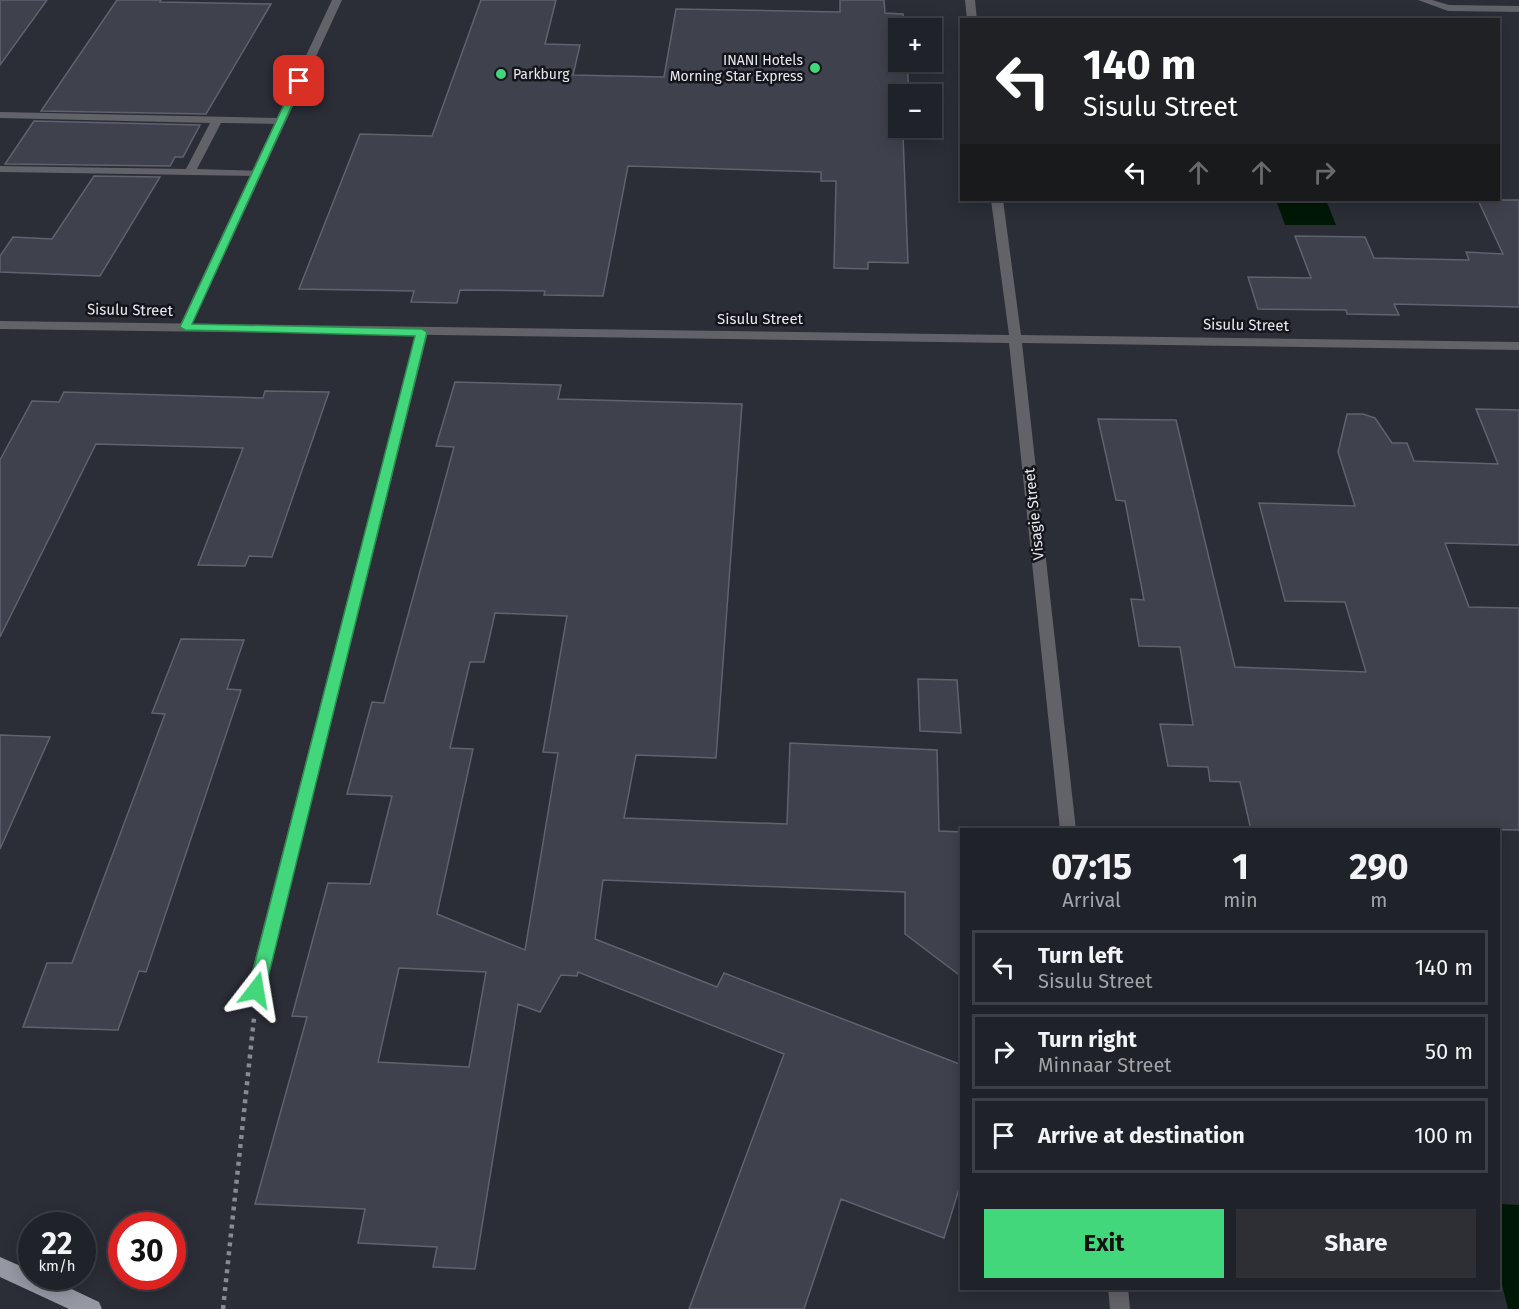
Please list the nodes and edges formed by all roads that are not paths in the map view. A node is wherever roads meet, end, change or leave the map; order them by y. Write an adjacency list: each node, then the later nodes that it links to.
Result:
1 (337, 0): 8 (street)
2 (970, 0): 5 (street)
3 (1423, 0): 4 (street)
4 (1519, 9)
5 (972, 18)
6 (0, 115): 7 (street)
7 (217, 120): 8 (street); 10 (street)
8 (280, 121): 11 (street)
9 (0, 169): 10 (street)
10 (189, 173): 11 (street)
11 (256, 173): 14 (street)
12 (996, 201): 16 (street, Visagie Street)
13 (0, 325): 14 (street, Sisulu Street)
14 (185, 327): 15 (street, Sisulu Street)
15 (422, 332): 16 (street, Sisulu Street); 19 (street)
16 (1015, 338): 17 (street, Sisulu Street); 18 (street, Visagie Street)
17 (1519, 346)
18 (1068, 828)
19 (256, 990)
20 (0, 1267): 22 (main road)
21 (1118, 1290): 23 (street)
22 (92, 1309)
23 (1120, 1309)

